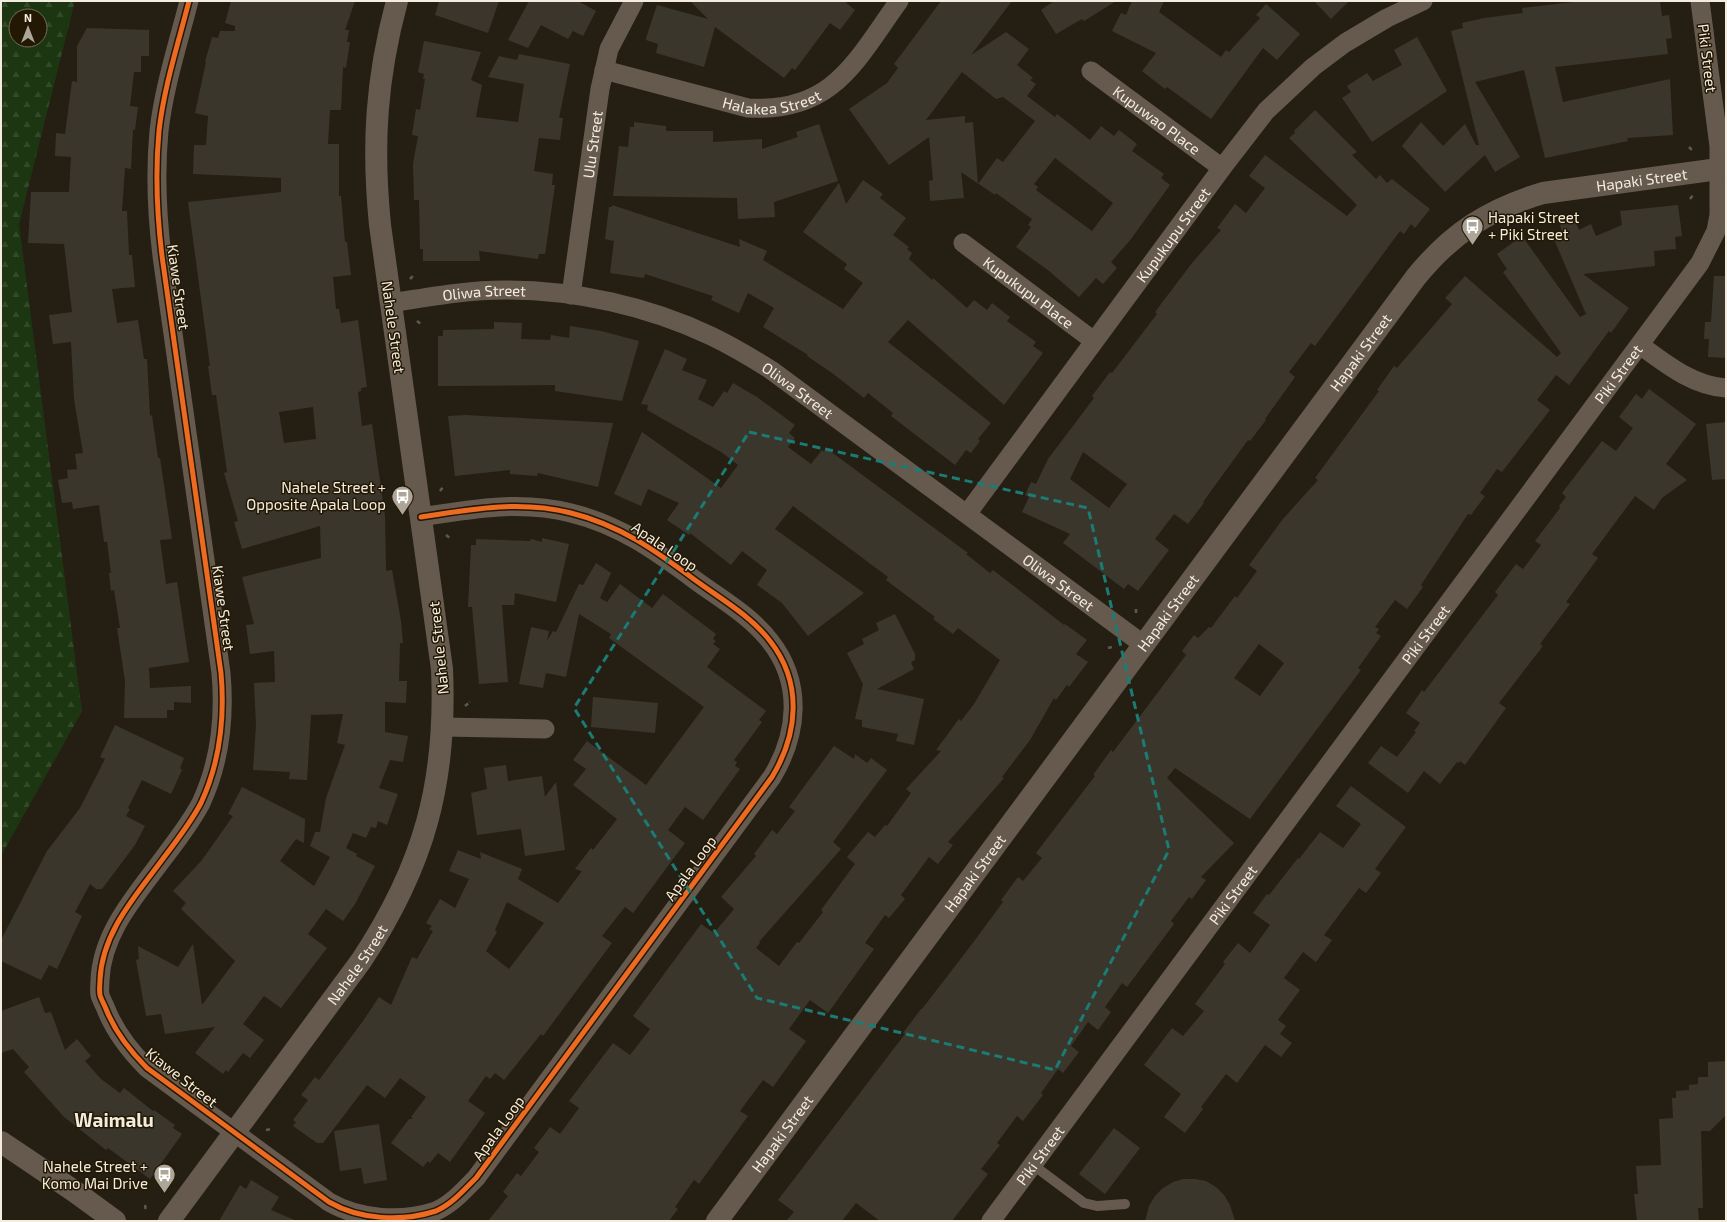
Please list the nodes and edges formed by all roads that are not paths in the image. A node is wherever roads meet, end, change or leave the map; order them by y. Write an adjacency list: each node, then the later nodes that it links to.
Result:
1 (189, 1): 22 (street, Kiawe Street)
2 (397, 1): 13 (street, Nahele Street)
3 (634, 1): 7 (street, Ulu Street)
4 (899, 1): 7 (street, Halakea Street)
5 (1423, 1): 9 (street, Kupukupu Street)
6 (1700, 1): 10 (street, Piki Street)
7 (604, 70): 12 (street, Ulu Street)
8 (1091, 71): 9 (street, Kupuwao Place)
9 (1222, 168): 14 (street, Kupukupu Street)
10 (1722, 169): 15 (street, Piki Street); 19 (street, Hapaki Street)
11 (963, 243): 14 (street, Kupukupu Place)
12 (571, 294): 13 (street, Oliwa Street); 17 (street, Oliwa Street)
13 (391, 303): 18 (street, Nahele Street)
14 (1094, 341): 17 (street, Kupukupu Street)
15 (1640, 345): 16 (street); 24 (street, Piki Street)
16 (1726, 388)
17 (967, 514): 19 (street, Oliwa Street)
18 (421, 517): 20 (street, Nahele Street); 22 (street, Apala Loop)
19 (1144, 645): 28 (street, Hapaki Street)
20 (443, 727): 21 (street); 22 (street, Nahele Street)
21 (545, 729)
22 (235, 1132): 27 (street, Nahele Street)
23 (1, 1142): 26 (street)
24 (1033, 1165): 25 (lane); 29 (street, Piki Street)
25 (1125, 1204)
26 (115, 1221)
27 (169, 1221)
28 (717, 1221)
29 (991, 1221)

